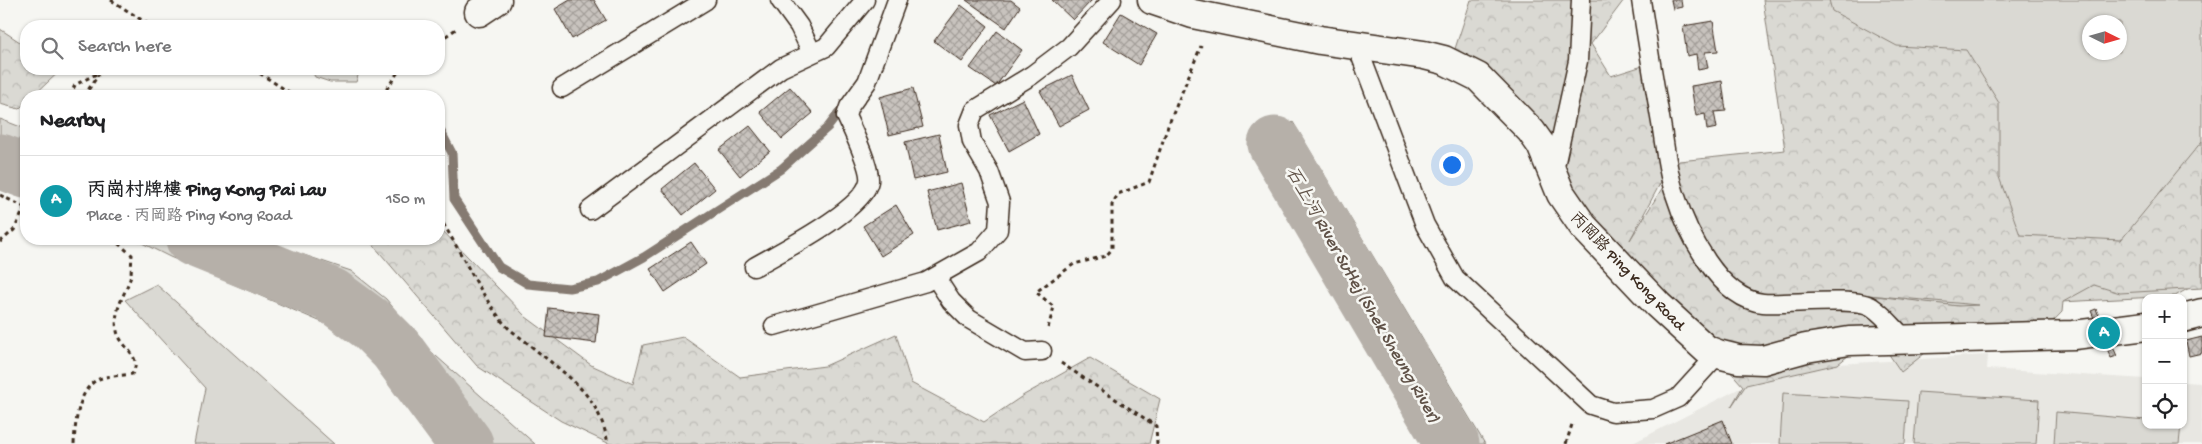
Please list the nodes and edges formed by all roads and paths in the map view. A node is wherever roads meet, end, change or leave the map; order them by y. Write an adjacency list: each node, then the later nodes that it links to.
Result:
1 (111, 0): 11 (path)
2 (706, 0): 18 (lane)
3 (780, 0): 13 (lane)
4 (865, 0): 13 (lane)
5 (897, 0): 31 (lane)
6 (1112, 0): 32 (lane)
7 (1152, 0): 10 (street, 丙岡路 Ping Kong Road)
8 (1581, 0): 23 (lane)
9 (1640, 0): 37 (lane)
10 (1213, 9): 12 (street, 丙岡路 Ping Kong Road); 38 (path)
11 (142, 20)
12 (1357, 46): 23 (street, 丙岡路 Ping Kong Road); 39 (lane)
13 (812, 53): 26 (lane)
14 (94, 75): 19 (path)
15 (97, 75): 20 (path)
16 (262, 75): 21 (path)
17 (396, 75): 22 (path)
18 (562, 88)
19 (72, 90)
20 (88, 90)
21 (285, 90)
22 (386, 90)
23 (1553, 176): 39 (street, 丙岡路 Ping Kong Road)
24 (0, 195): 25 (path)
25 (20, 204)
26 (590, 210)
27 (20, 218): 29 (path)
28 (445, 226): 41 (path)
29 (0, 242)
30 (120, 245): 40 (path)
31 (754, 267)
32 (936, 278): 35 (lane); 38 (lane)
33 (2202, 314): 34 (street)
34 (2187, 317)
35 (774, 326)
36 (2142, 326): 37 (street, 丙岡路 Ping Kong Road)
37 (1905, 339): 39 (street, 丙岡路 Ping Kong Road)
38 (1042, 350): 42 (path)
39 (1718, 354)
40 (74, 444)
41 (608, 444)
42 (1158, 444)

